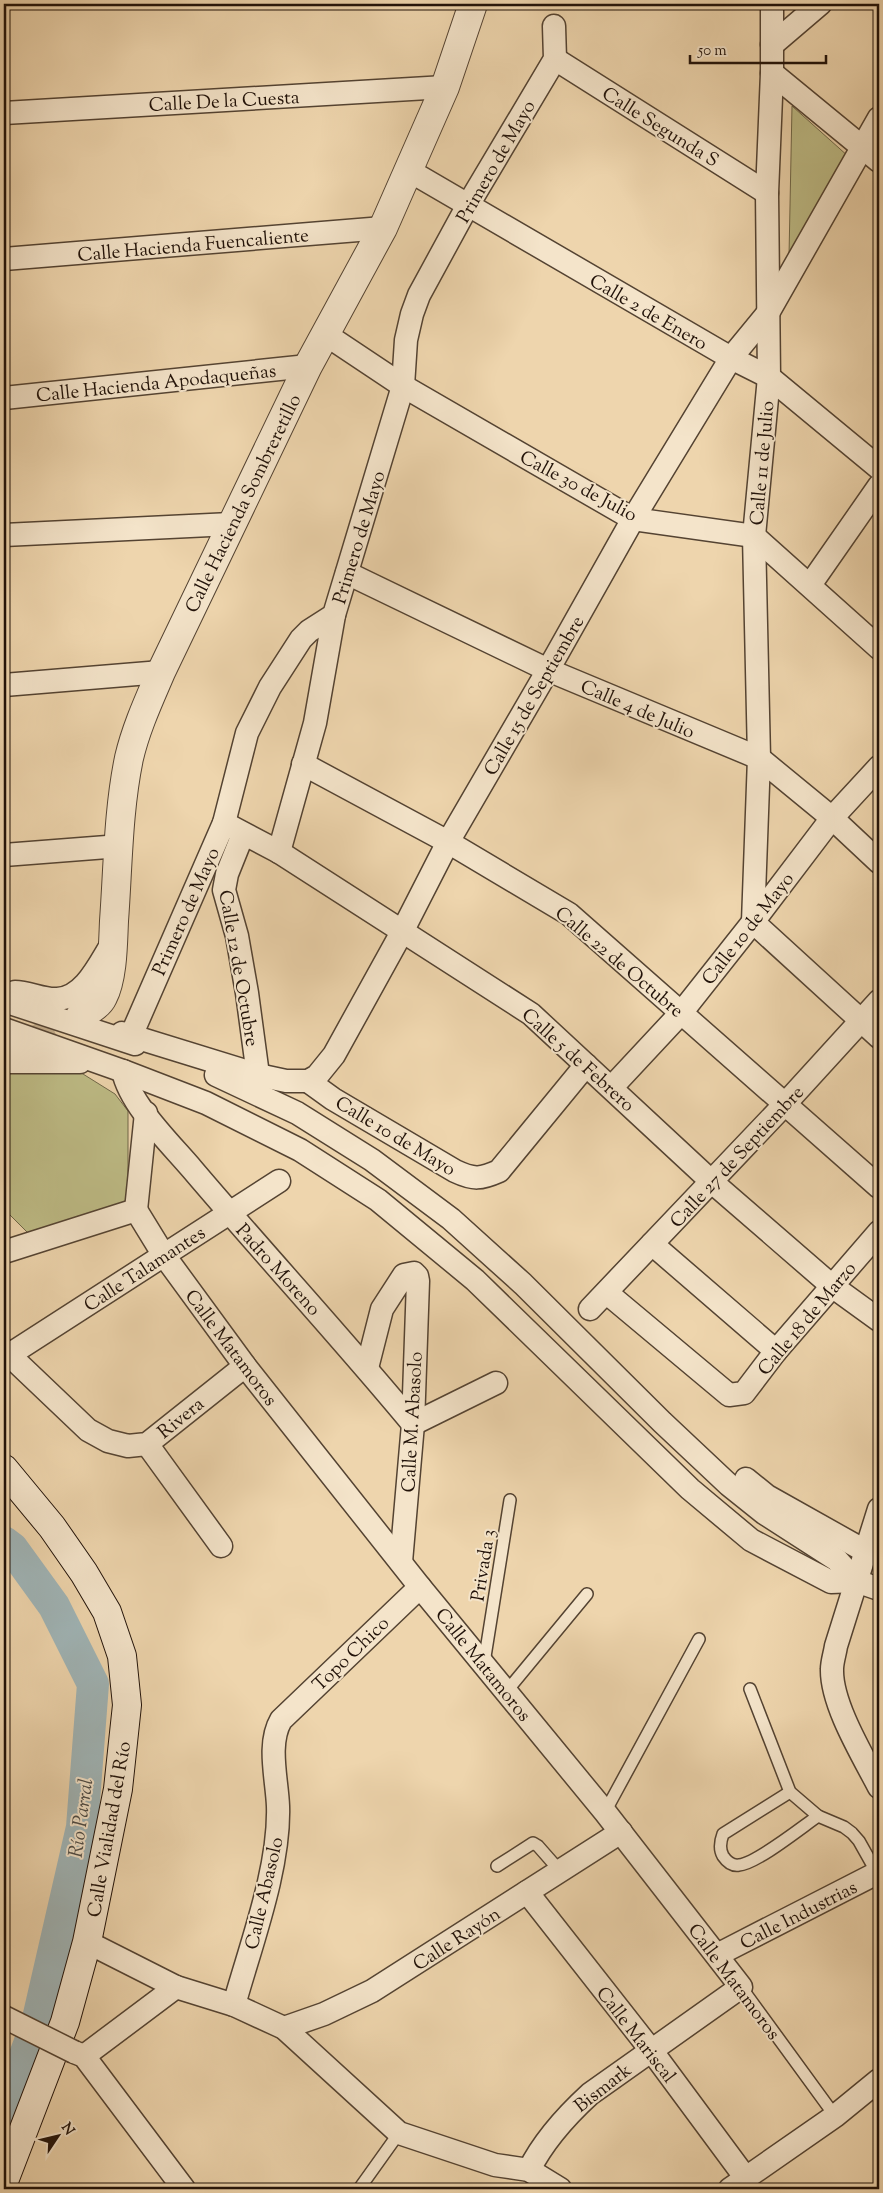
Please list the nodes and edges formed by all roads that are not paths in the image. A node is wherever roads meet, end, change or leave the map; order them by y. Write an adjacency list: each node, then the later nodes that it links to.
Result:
1 (473, 4): 8 (street, Calle Hacienda Sombreretillo)
2 (772, 4): 5 (street, Calle 11 de Julio)
3 (820, 4): 5 (street)
4 (554, 26): 6 (street)
5 (772, 45): 7 (street, Calle 11 de Julio)
6 (555, 59): 13 (street, Calle Segunda S); 14 (street, Primero de Mayo)
7 (772, 73): 11 (street); 13 (street, Calle 11 de Julio)
8 (445, 87): 9 (street, Calle De la Cuesta); 12 (street, Calle Hacienda Sombreretillo)
9 (4, 113)
10 (879, 118): 11 (street, Calle 15 de Septiembre)
11 (871, 154): 17 (street, Calle 15 de Septiembre)
12 (408, 170): 14 (street, Calle 2 de Enero); 15 (street, Calle Hacienda Sombreretillo)
13 (767, 193): 17 (street, Calle 11 de Julio)
14 (468, 206): 19 (street, Calle 2 de Enero); 22 (street, Primero de Mayo)
15 (383, 228): 16 (street, Calle Hacienda Fuencaliente); 18 (street, Calle Hacienda Sombreretillo)
16 (4, 260)
17 (768, 313): 19 (street, Calle 15 de Septiembre); 21 (street, Calle 11 de Julio)
18 (325, 334): 20 (street, Calle Hacienda Sombreretillo); 22 (street, Calle 30 de Julio)
19 (730, 358): 21 (street, Calle 2 de Enero); 26 (street, Calle 15 de Septiembre)
20 (308, 366): 23 (street, Calle Hacienda Apodaqueñas); 27 (street, Calle Hacienda Sombreretillo)
21 (768, 377): 24 (street, Calle 2 de Enero); 29 (street, Calle 11 de Julio)
22 (403, 386): 26 (street, Calle 30 de Julio); 30 (street, Primero de Mayo)
23 (4, 398)
24 (879, 468)
25 (879, 486): 31 (street)
26 (632, 519): 29 (street, Calle 30 de Julio); 34 (street, Calle 15 de Septiembre)
27 (231, 524): 28 (street); 35 (street, Calle Hacienda Sombreretillo)
28 (4, 535)
29 (754, 536): 31 (street); 37 (street, Calle 11 de Julio)
30 (347, 572): 32 (street, Primero de Mayo); 34 (street, Calle 4 de Julio)
31 (810, 585): 33 (street)
32 (334, 615): 38 (street); 41 (street, Primero de Mayo)
33 (879, 648)
34 (548, 670): 37 (street, Calle 4 de Julio); 43 (street, Calle 15 de Septiembre)
35 (161, 672): 36 (street); 44 (street, Calle Hacienda Sombreretillo)
36 (4, 685)
37 (759, 758): 40 (street, Calle 4 de Julio); 48 (street, Calle 11 de Julio)
38 (304, 764): 43 (street, Calle 22 de Octubre); 45 (street)
39 (879, 767): 40 (street, Calle 10 de Mayo)
40 (832, 818): 47 (street, Calle 4 de Julio); 48 (street, Calle 10 de Mayo)
41 (224, 823): 42 (street, Calle 5 de Febrero); 63 (street, Primero de Mayo)
42 (244, 834): 45 (street, Calle 5 de Febrero); 63 (street, Calle 12 de Octubre)
43 (448, 842): 49 (street, Calle 15 de Septiembre); 54 (street, Calle 22 de Octubre)
44 (120, 846): 46 (street); 50 (street, Calle Hacienda Sombreretillo)
45 (279, 852): 49 (street, Calle 5 de Febrero)
46 (4, 855)
47 (879, 862)
48 (754, 922): 54 (street, Calle 10 de Mayo); 56 (street)
49 (402, 932): 61 (street, Calle 5 de Febrero); 64 (street, Calle 15 de Septiembre)
50 (113, 942): 51 (street); 55 (street, Calle Hacienda Sombreretillo)
51 (4, 992)
52 (879, 1001): 56 (street, Calle 27 de Septiembre)
53 (4, 1002): 95 (street)
54 (681, 1013): 65 (street, Calle 10 de Mayo); 66 (street, Calle 22 de Octubre)
55 (80, 1016)
56 (862, 1022): 58 (street); 66 (street, Calle 27 de Septiembre)
57 (4, 1029): 60 (street)
58 (879, 1037)
59 (4, 1062): 60 (street)
60 (97, 1062): 62 (street)
61 (586, 1065): 64 (street, Calle 10 de Mayo); 65 (street, Calle 5 de Febrero)
62 (123, 1071): 67 (street, Padro Moreno); 95 (street)
63 (258, 1075): 64 (street)
64 (308, 1081)
65 (612, 1087): 69 (street, Calle 5 de Febrero)
66 (785, 1104): 69 (street, Calle 27 de Septiembre); 70 (street, Calle 22 de Octubre)
67 (146, 1113): 71 (street); 72 (street, Padro Moreno)
68 (279, 1181): 72 (street, Calle Talamantes)
69 (712, 1182): 74 (street, Calle 27 de Septiembre); 77 (street, Calle 5 de Febrero)
70 (879, 1187)
71 (136, 1210): 75 (street); 76 (street, Calle Matamoros)
72 (229, 1213): 76 (street, Calle Talamantes); 84 (street, Padro Moreno)
73 (879, 1232): 77 (street, Calle 18 de Marzo)
74 (652, 1244): 78 (street, Calle 27 de Septiembre); 81 (street)
75 (4, 1252)
76 (163, 1254): 82 (street, Calle Talamantes); 83 (street, Calle Matamoros)
77 (832, 1286): 80 (street, Calle 5 de Febrero); 81 (street, Calle 18 de Marzo)
78 (607, 1293): 79 (street, Calle 27 de Septiembre); 81 (street, Calle 18 de Marzo)
79 (590, 1309)
80 (879, 1320)
81 (776, 1351)
82 (6, 1353): 87 (street, Rivera)
83 (245, 1366): 87 (street, Rivera); 94 (street, Calle Matamoros)
84 (366, 1368): 86 (street, Padro Moreno); 86 (street, Calle M. Abasolo)
85 (496, 1383): 86 (street)
86 (413, 1424): 94 (street, Calle M. Abasolo)
87 (147, 1444): 92 (street)
88 (4, 1469): 113 (street, Calle Vialidad del Río)
89 (746, 1479): 93 (street)
90 (510, 1500): 100 (lane, Privada 3)
91 (879, 1510): 93 (street)
92 (221, 1546)
93 (872, 1553): 95 (street)
94 (401, 1562): 96 (street, Calle Matamoros)
95 (856, 1581): 97 (street); 104 (street)
96 (420, 1587): 100 (street, Calle Matamoros); 103 (street, Topo Chico)
97 (879, 1588)
98 (587, 1594): 102 (lane)
99 (699, 1639): 106 (lane)
100 (484, 1665): 102 (street, Calle Matamoros)
101 (750, 1689): 105 (lane)
102 (506, 1692): 106 (street, Calle Matamoros)
103 (280, 1720): 117 (street, Calle Abasolo)
104 (879, 1788)
105 (790, 1792): 107 (lane); 107 (lane)
106 (605, 1812): 108 (street, Calle Matamoros)
107 (818, 1816): 111 (lane)
108 (621, 1832): 110 (street, Calle Rayón); 114 (street, Calle Matamoros)
109 (497, 1866): 110 (lane)
110 (560, 1870): 112 (street, Calle Rayón)
111 (878, 1875): 114 (street, Calle Industrias)
112 (527, 1892): 119 (street, Calle Rayón); 120 (street, Calle Mariscal)
113 (87, 1942): 115 (street); 126 (street, Calle Vialidad del Río)
114 (716, 1955): 116 (street, Calle Matamoros)
115 (176, 1987): 117 (street); 121 (street)
116 (741, 1987): 120 (street, Bismark); 123 (lane, Calle Matamoros)
117 (234, 2005): 119 (street)
118 (4, 2017): 121 (street, bridge)
119 (284, 2028): 124 (street)
120 (651, 2050): 125 (street, Bismark); 127 (street, Calle Mariscal)
121 (79, 2054): 128 (street)
122 (879, 2080): 123 (street)
123 (835, 2116): 127 (street)
124 (398, 2133): 125 (street); 129 (lane)
125 (529, 2170): 130 (street)
126 (4, 2181)
127 (737, 2183)
128 (184, 2189)
129 (359, 2189)
130 (560, 2189)

